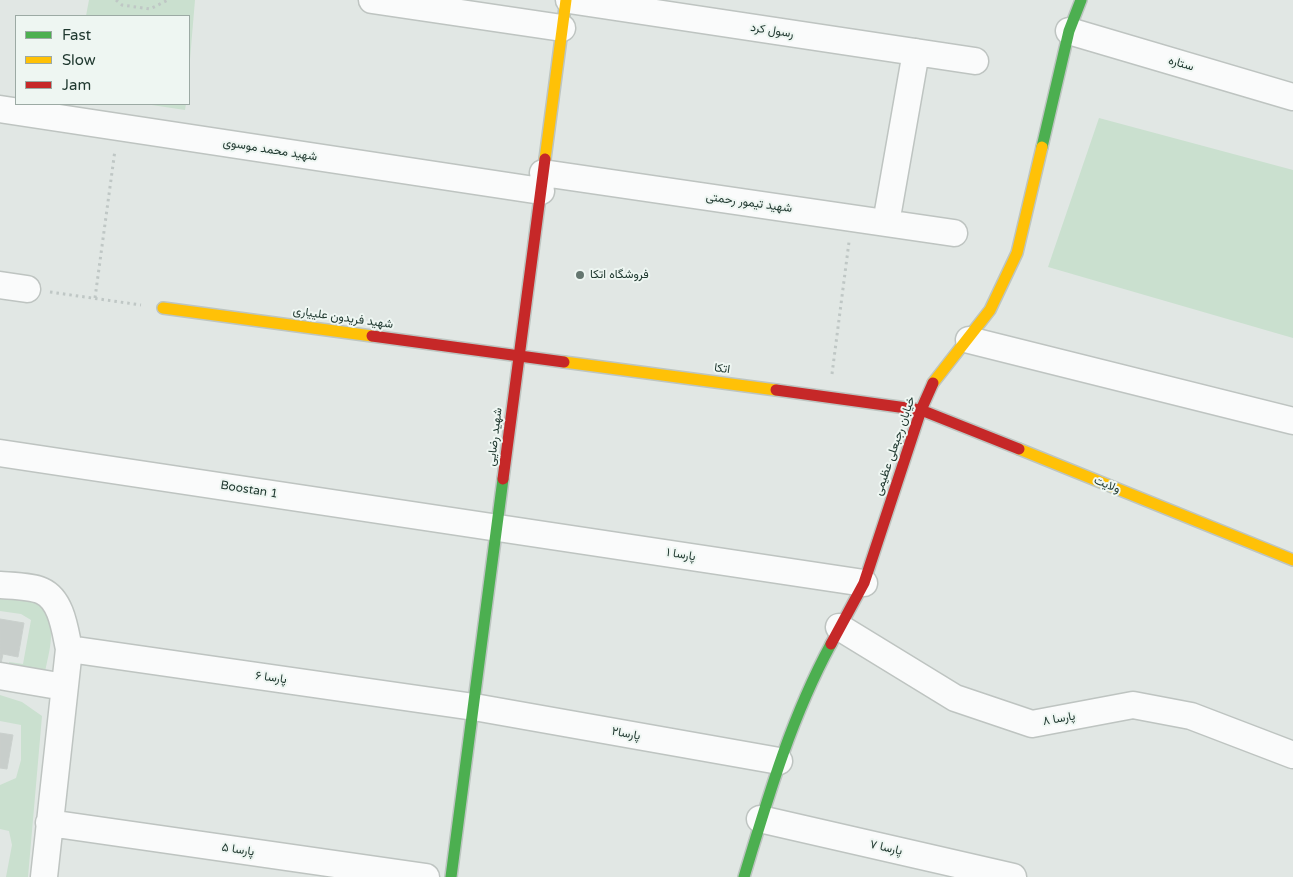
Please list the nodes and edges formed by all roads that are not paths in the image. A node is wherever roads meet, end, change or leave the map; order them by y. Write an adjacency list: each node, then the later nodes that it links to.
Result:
1 (372, 0): 4 (street)
2 (567, 0): 4 (street, شهید رضایی); 6 (street, رسول کرد)
3 (1081, 0): 5 (street, خیابان رجبعلی عظیمی)
4 (562, 28): 10 (street, شهید رضایی)
5 (1068, 31): 8 (street, ستاره); 16 (street, خیابان رجبعلی عظیمی)
6 (916, 52): 7 (street, رسول کرد); 11 (street)
7 (975, 61)
8 (1293, 97)
9 (0, 109): 10 (street, شهید محمد موسوی)
10 (542, 182): 11 (street, شهید تیمور رحمتی); 17 (street, شهید رضایی)
11 (886, 223): 12 (street, شهید تیمور رحمتی)
12 (954, 233)
13 (0, 285): 14 (street)
14 (27, 289)
15 (164, 308): 17 (street, شهید فریدون علییاری)
16 (969, 340): 18 (street, خیابان رجبعلی عظیمی); 19 (street)
17 (520, 356): 18 (street, اتکا); 21 (street, شهید رضایی)
18 (921, 410): 22 (street, ولایت); 23 (street, خیابان رجبعلی عظیمی)
19 (1293, 421)
20 (0, 452): 21 (street, Boostan 1)
21 (497, 528): 23 (street, پارسا ۱); 29 (street, شهید رضایی)
22 (1293, 560)
23 (864, 583): 25 (street, خیابان رجبعلی عظیمی)
24 (0, 585): 26 (street)
25 (839, 627): 30 (street, پارسا ۸); 31 (street, خیابان رجبعلی عظیمی)
26 (68, 649): 28 (street); 29 (street, پارسا ۶)
27 (0, 676): 28 (street)
28 (64, 687): 33 (street)
29 (474, 707): 31 (street, پارسا۲); 36 (street, شهید رضایی)
30 (1293, 755)
31 (779, 760): 32 (street, خیابان رجبعلی عظیمی)
32 (760, 819): 37 (street, خیابان رجبعلی عظیمی); 38 (street, پارسا ۷)
33 (49, 823): 34 (street); 35 (street, پارسا ۵)
34 (44, 877)
35 (426, 877)
36 (451, 877)
37 (744, 877)
38 (1013, 877)

